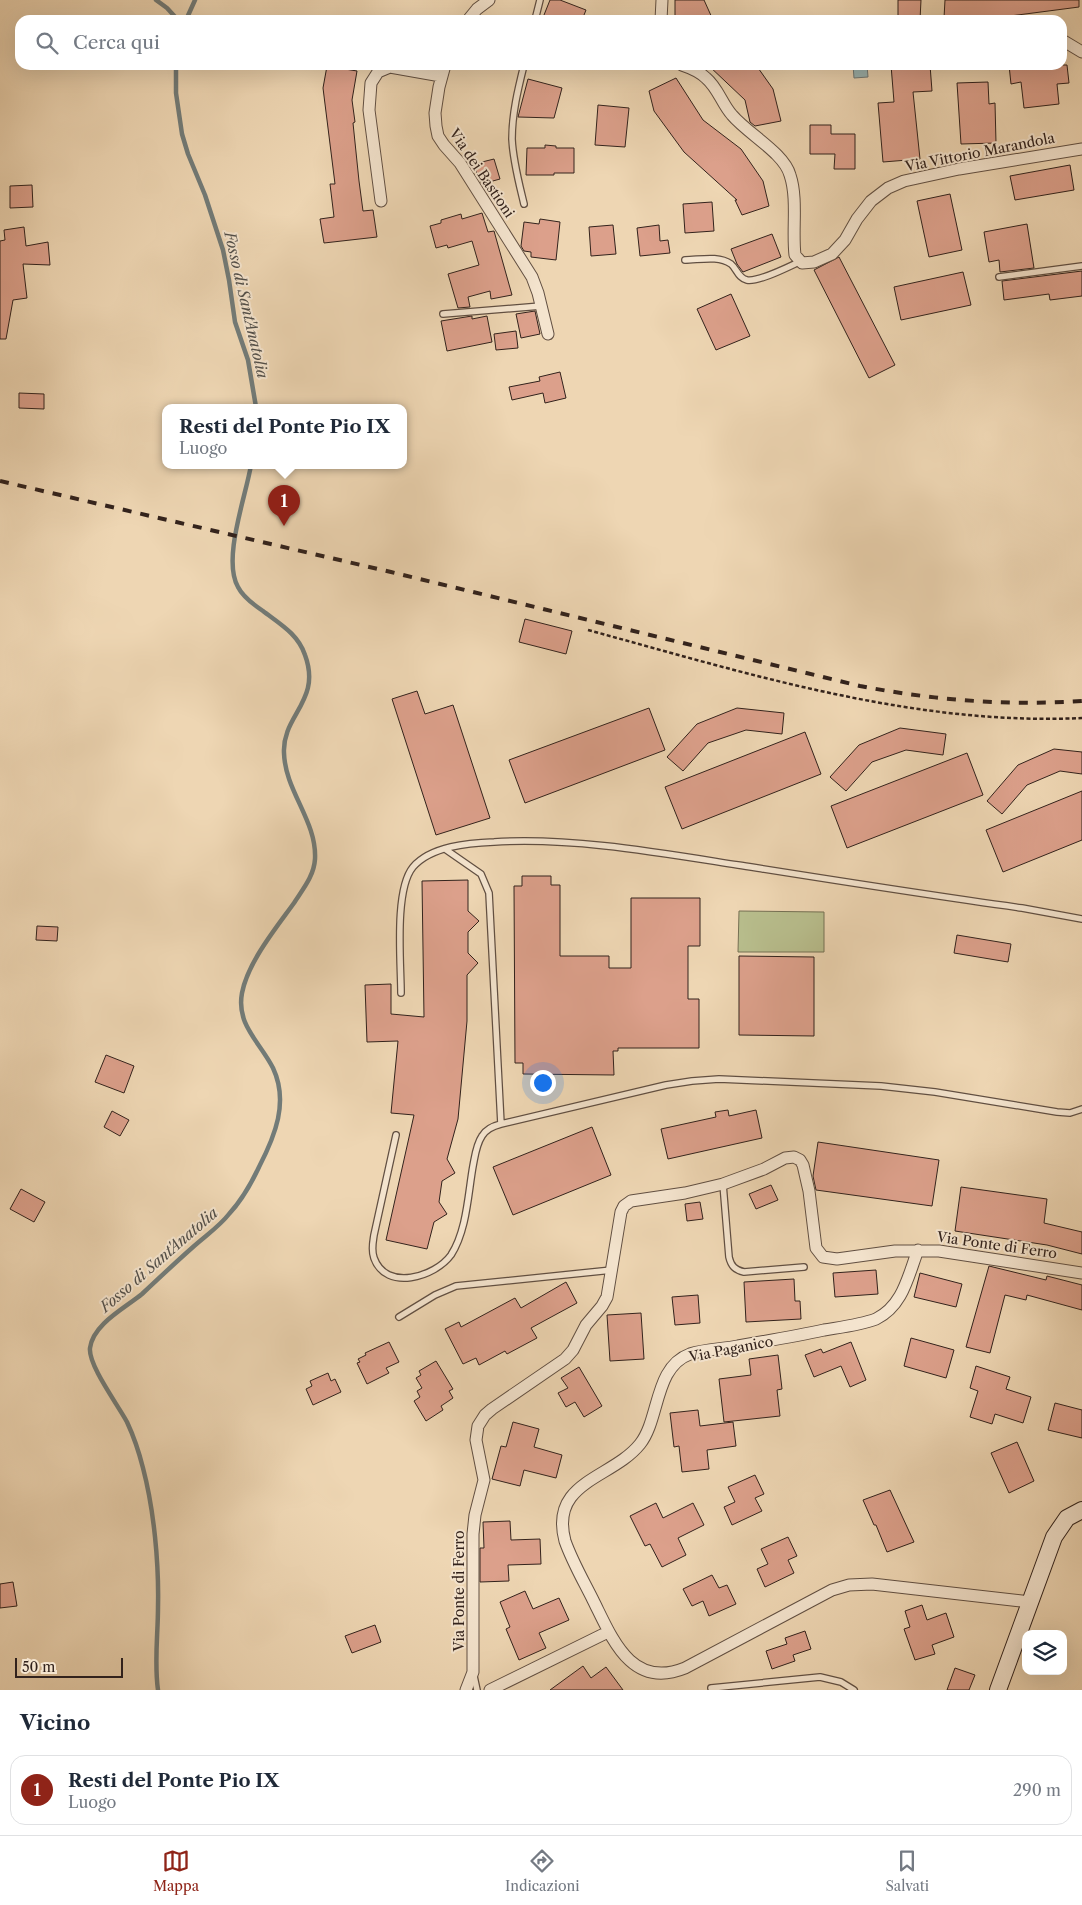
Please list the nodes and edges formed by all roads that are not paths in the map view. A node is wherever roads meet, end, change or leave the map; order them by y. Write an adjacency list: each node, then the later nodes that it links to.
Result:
1 (488, 0): 4 (street)
2 (540, 0): 5 (lane)
3 (662, 0): 6 (street)
4 (472, 15)
5 (536, 15)
6 (661, 15)
7 (1067, 43): 8 (street)
8 (1082, 52)
9 (382, 70): 16 (street)
10 (410, 70): 14 (street)
11 (443, 70): 14 (street, Via dei Bastioni)
12 (523, 70): 17 (lane, Via dei Bastioni)
13 (692, 70): 19 (street)
14 (441, 76): 22 (street, Via dei Bastioni)
15 (1082, 149): 19 (street, Via Vittorio Marandola)
16 (381, 201)
17 (524, 204)
18 (684, 260): 19 (lane, Via Vittorio Marandola)
19 (799, 262)
20 (1082, 266): 21 (lane)
21 (999, 277)
22 (541, 306): 23 (lane); 24 (street, Via dei Bastioni)
23 (443, 314)
24 (548, 334)
25 (445, 849): 26 (lane); 27 (lane); 29 (lane)
26 (1082, 919)
27 (401, 993)
28 (1082, 1109): 29 (lane)
29 (501, 1124): 30 (lane)
30 (396, 1135)
31 (723, 1184): 32 (street, Via Ponte di Ferro); 33 (lane); 34 (street, Via Ponte di Ferro)
32 (918, 1250): 35 (street, Via Ponte di Ferro); 39 (street, Via Paganico)
33 (804, 1267)
34 (612, 1270): 36 (lane); 40 (street, Via Ponte di Ferro)
35 (1082, 1273)
36 (399, 1317)
37 (1082, 1510): 38 (street)
38 (1030, 1602): 39 (street, Via Paganico); 46 (street)
39 (608, 1632): 44 (street)
40 (473, 1672): 42 (street, Via Ponte di Ferro); 43 (lane, Via Ponte di Ferro)
41 (712, 1688): 45 (lane)
42 (466, 1690)
43 (477, 1690)
44 (490, 1690)
45 (854, 1690)
46 (998, 1690)

